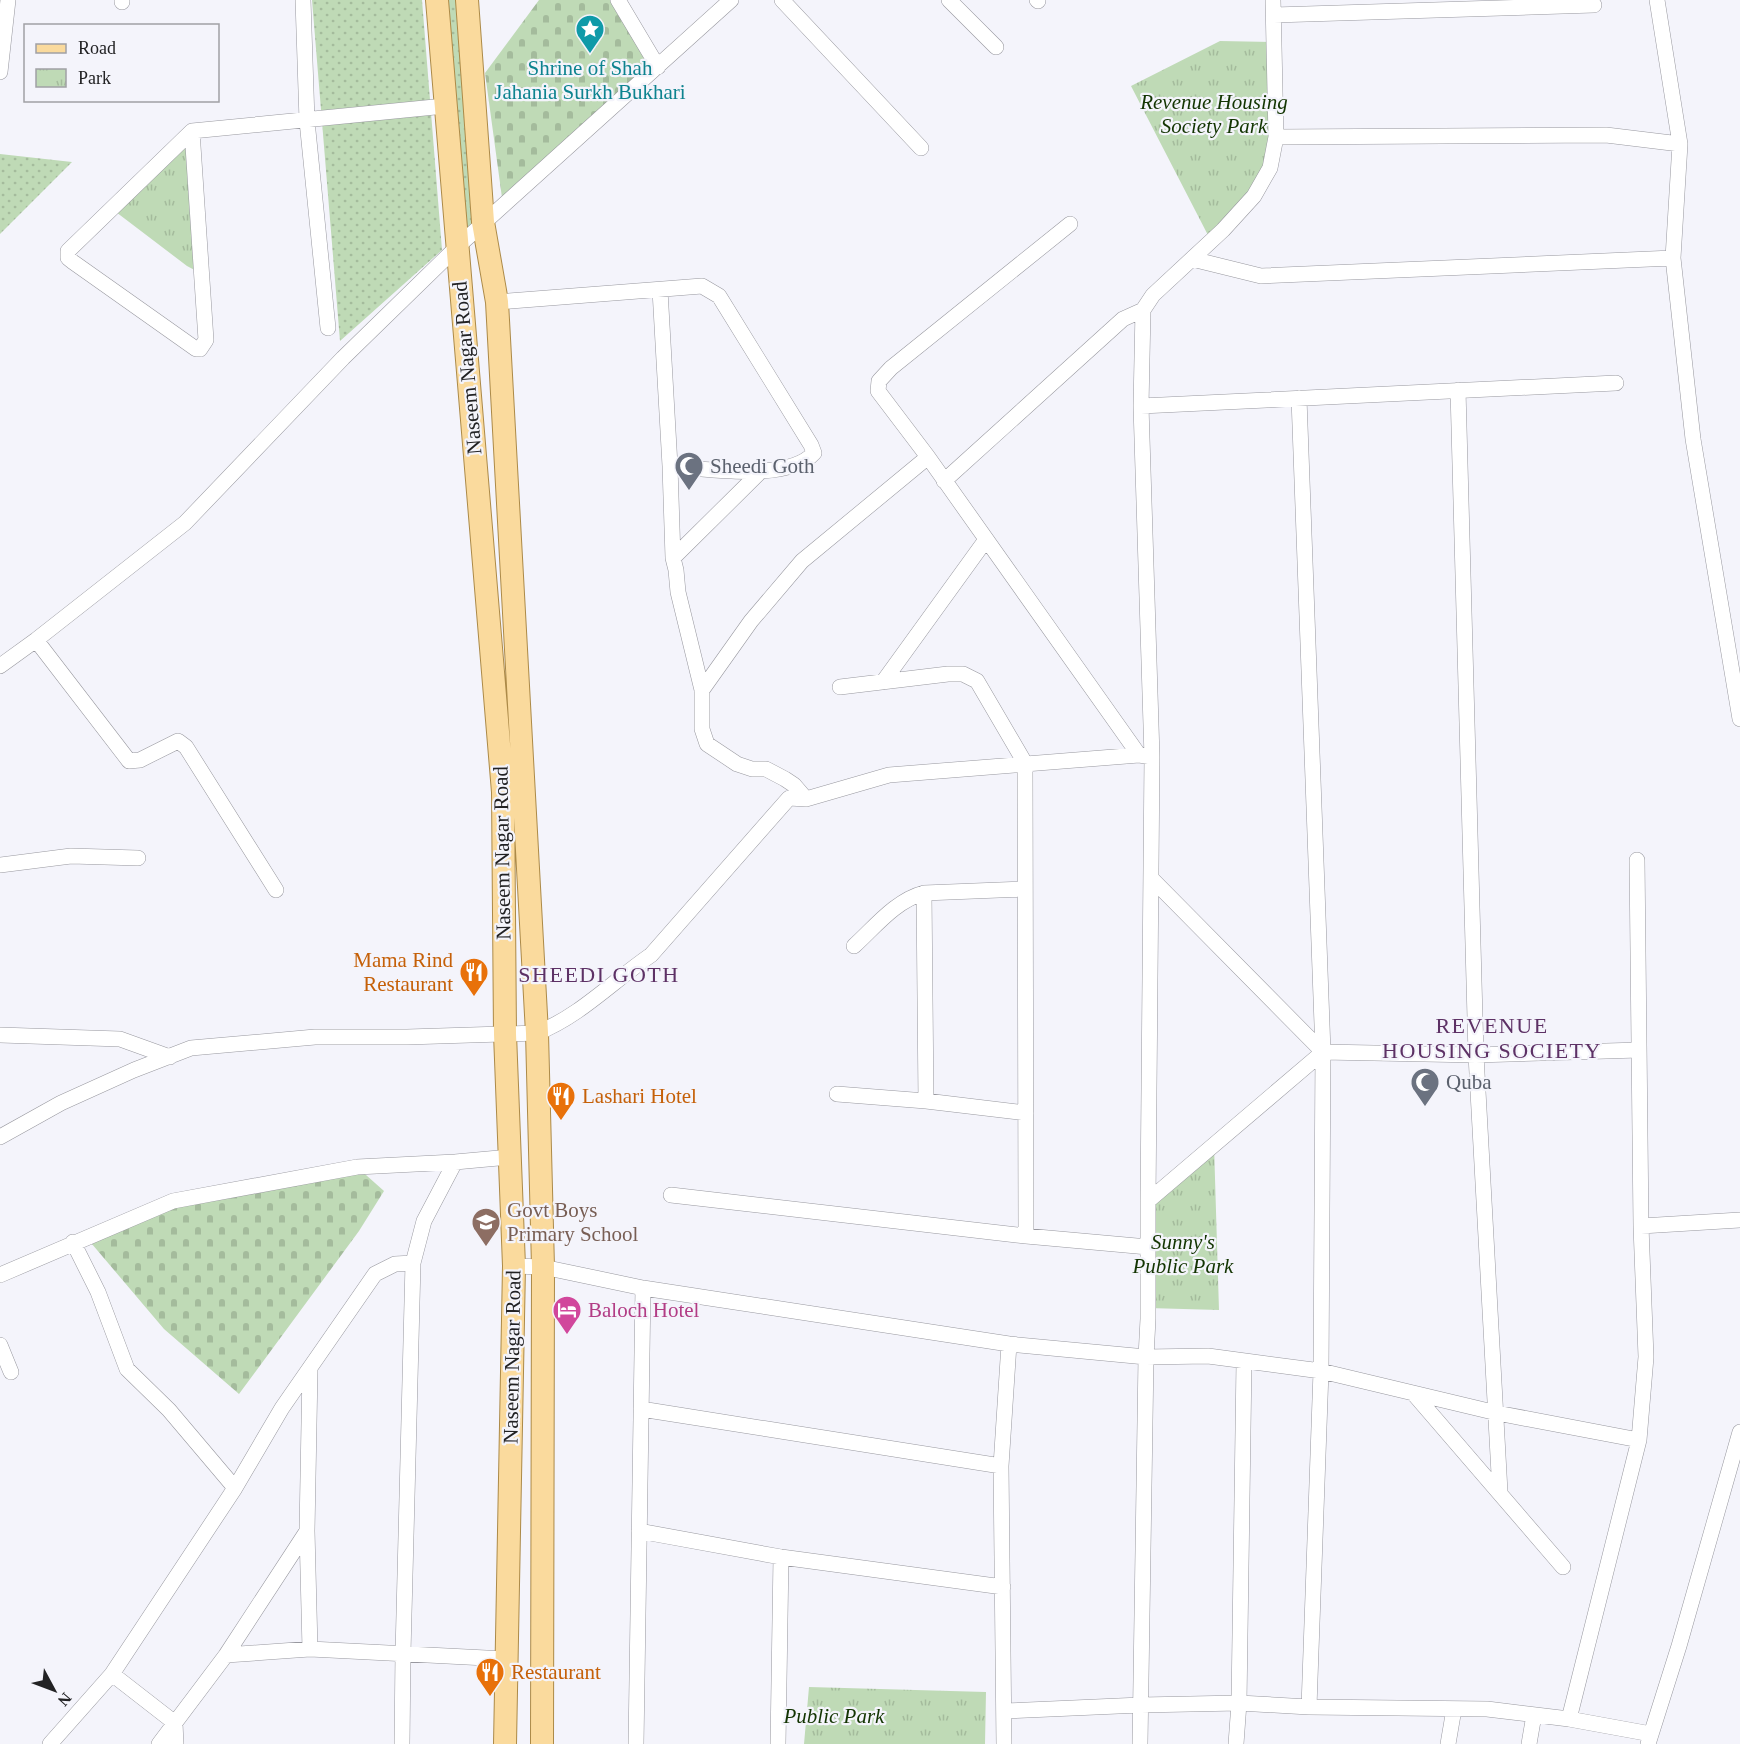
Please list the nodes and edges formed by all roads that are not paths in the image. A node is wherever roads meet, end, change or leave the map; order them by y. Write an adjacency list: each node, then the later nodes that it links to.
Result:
1 (8, 0): 14 (street)
2 (303, 0): 16 (street)
3 (437, 0): 15 (main road, Naseem Nagar Road)
4 (467, 0): 21 (main road, Naseem Nagar Road)
5 (618, 0): 13 (street)
6 (731, 0): 13 (street)
7 (782, 0): 20 (street)
8 (949, 0): 12 (street)
9 (1657, 0): 19 (street)
10 (1594, 5): 11 (street)
11 (1274, 8): 18 (street)
12 (996, 47)
13 (658, 67): 21 (street)
14 (0, 72)
15 (445, 106): 16 (street); 23 (main road, Naseem Nagar Road)
16 (307, 121): 17 (street); 29 (street)
17 (192, 131): 17 (street)
18 (1276, 137): 19 (street); 25 (street)
19 (1680, 144): 24 (street)
20 (921, 148)
21 (483, 222): 23 (street); 27 (main road, Naseem Nagar Road)
22 (1070, 224): 34 (street)
23 (457, 247): 40 (street); 57 (main road, Naseem Nagar Road)
24 (1673, 258): 25 (street); 45 (street)
25 (1192, 259): 28 (street)
26 (660, 290): 27 (street); 35 (street); 36 (street)
27 (497, 302): 58 (main road, Naseem Nagar Road)
28 (1143, 310): 33 (street); 37 (street)
29 (328, 328)
30 (1616, 383): 31 (street)
31 (1458, 390): 32 (street); 62 (street)
32 (1299, 398): 33 (street); 61 (street)
33 (1141, 406): 46 (street)
34 (927, 457): 37 (street); 44 (street)
35 (670, 466): 36 (street); 39 (street)
36 (759, 473): 39 (street)
37 (944, 481): 38 (street)
38 (986, 541): 42 (street); 46 (street)
39 (673, 558): 44 (street)
40 (36, 640): 41 (street); 54 (street)
41 (0, 666)
42 (883, 682): 43 (street); 47 (street)
43 (840, 687)
44 (702, 690): 48 (street)
45 (1740, 719)
46 (1145, 756): 47 (street); 52 (street)
47 (1025, 764): 48 (street); 53 (street)
48 (806, 799): 58 (street)
49 (138, 858): 51 (street)
50 (1637, 861): 60 (street)
51 (0, 865)
52 (1152, 879): 61 (street); 71 (street)
53 (1025, 889): 55 (street); 66 (street)
54 (276, 890)
55 (924, 893): 56 (street); 65 (street)
56 (854, 946)
57 (505, 1034): 58 (street); 63 (street); 68 (main road, Naseem Nagar Road)
58 (537, 1034): 79 (main road, Naseem Nagar Road)
59 (0, 1035): 63 (street)
60 (1639, 1050): 62 (street); 73 (street)
61 (1323, 1052): 62 (street); 71 (street); 87 (street)
62 (1476, 1055): 91 (street)
63 (170, 1057): 67 (street)
64 (837, 1094): 65 (street)
65 (926, 1101): 66 (street)
66 (1026, 1113): 74 (street)
67 (0, 1137)
68 (510, 1157): 69 (street); 78 (main road, Naseem Nagar Road)
69 (454, 1162): 75 (street); 77 (street)
70 (671, 1195): 74 (street)
71 (1148, 1201): 76 (street)
72 (1740, 1220): 73 (street)
73 (1641, 1226): 93 (street)
74 (1026, 1236): 76 (street)
75 (74, 1242): 80 (street); 95 (street)
76 (1148, 1247): 84 (street)
77 (412, 1263): 86 (street); 103 (street)
78 (514, 1266): 79 (street); 105 (main road, Naseem Nagar Road)
79 (543, 1267): 81 (street); 121 (main road, Naseem Nagar Road)
80 (0, 1275)
81 (643, 1288): 82 (street); 90 (street)
82 (1009, 1344): 84 (street); 94 (street)
83 (0, 1345): 88 (street)
84 (1146, 1357): 85 (street); 108 (street)
85 (1244, 1362): 87 (street); 107 (street)
86 (310, 1370): 95 (street); 97 (street)
87 (1321, 1371): 89 (street); 109 (street)
88 (11, 1372)
89 (1413, 1394): 91 (street); 96 (street)
90 (642, 1408): 94 (street); 98 (street)
91 (1497, 1413): 93 (street); 96 (street)
92 (1740, 1432): 115 (street)
93 (1639, 1440): 113 (street)
94 (1001, 1466): 101 (street)
95 (235, 1488): 106 (street)
96 (1500, 1492): 100 (street)
97 (307, 1531): 102 (street); 104 (street)
98 (639, 1531): 99 (street); 122 (street)
99 (781, 1557): 101 (street); 123 (street)
100 (1563, 1567)
101 (1003, 1587): 111 (street)
102 (310, 1649): 103 (street); 104 (street)
103 (403, 1653): 105 (street); 119 (street)
104 (226, 1655): 114 (street)
105 (506, 1659): 120 (main road, Naseem Nagar Road)
106 (112, 1674): 114 (street); 116 (street)
107 (1239, 1703): 108 (street); 109 (street); 126 (street)
108 (1140, 1704): 111 (street); 125 (street)
109 (1309, 1707): 110 (street)
110 (1454, 1710): 112 (street); 127 (street)
111 (1004, 1711): 124 (street)
112 (1534, 1715): 113 (street); 128 (street)
113 (1569, 1719): 115 (street)
114 (176, 1724): 117 (street); 118 (street)
115 (1650, 1739)
116 (50, 1744)
117 (159, 1744)
118 (176, 1744)
119 (402, 1744)
120 (505, 1744)
121 (542, 1744)
122 (636, 1744)
123 (778, 1744)
124 (1004, 1744)
125 (1140, 1744)
126 (1236, 1744)
127 (1448, 1744)
128 (1529, 1744)

